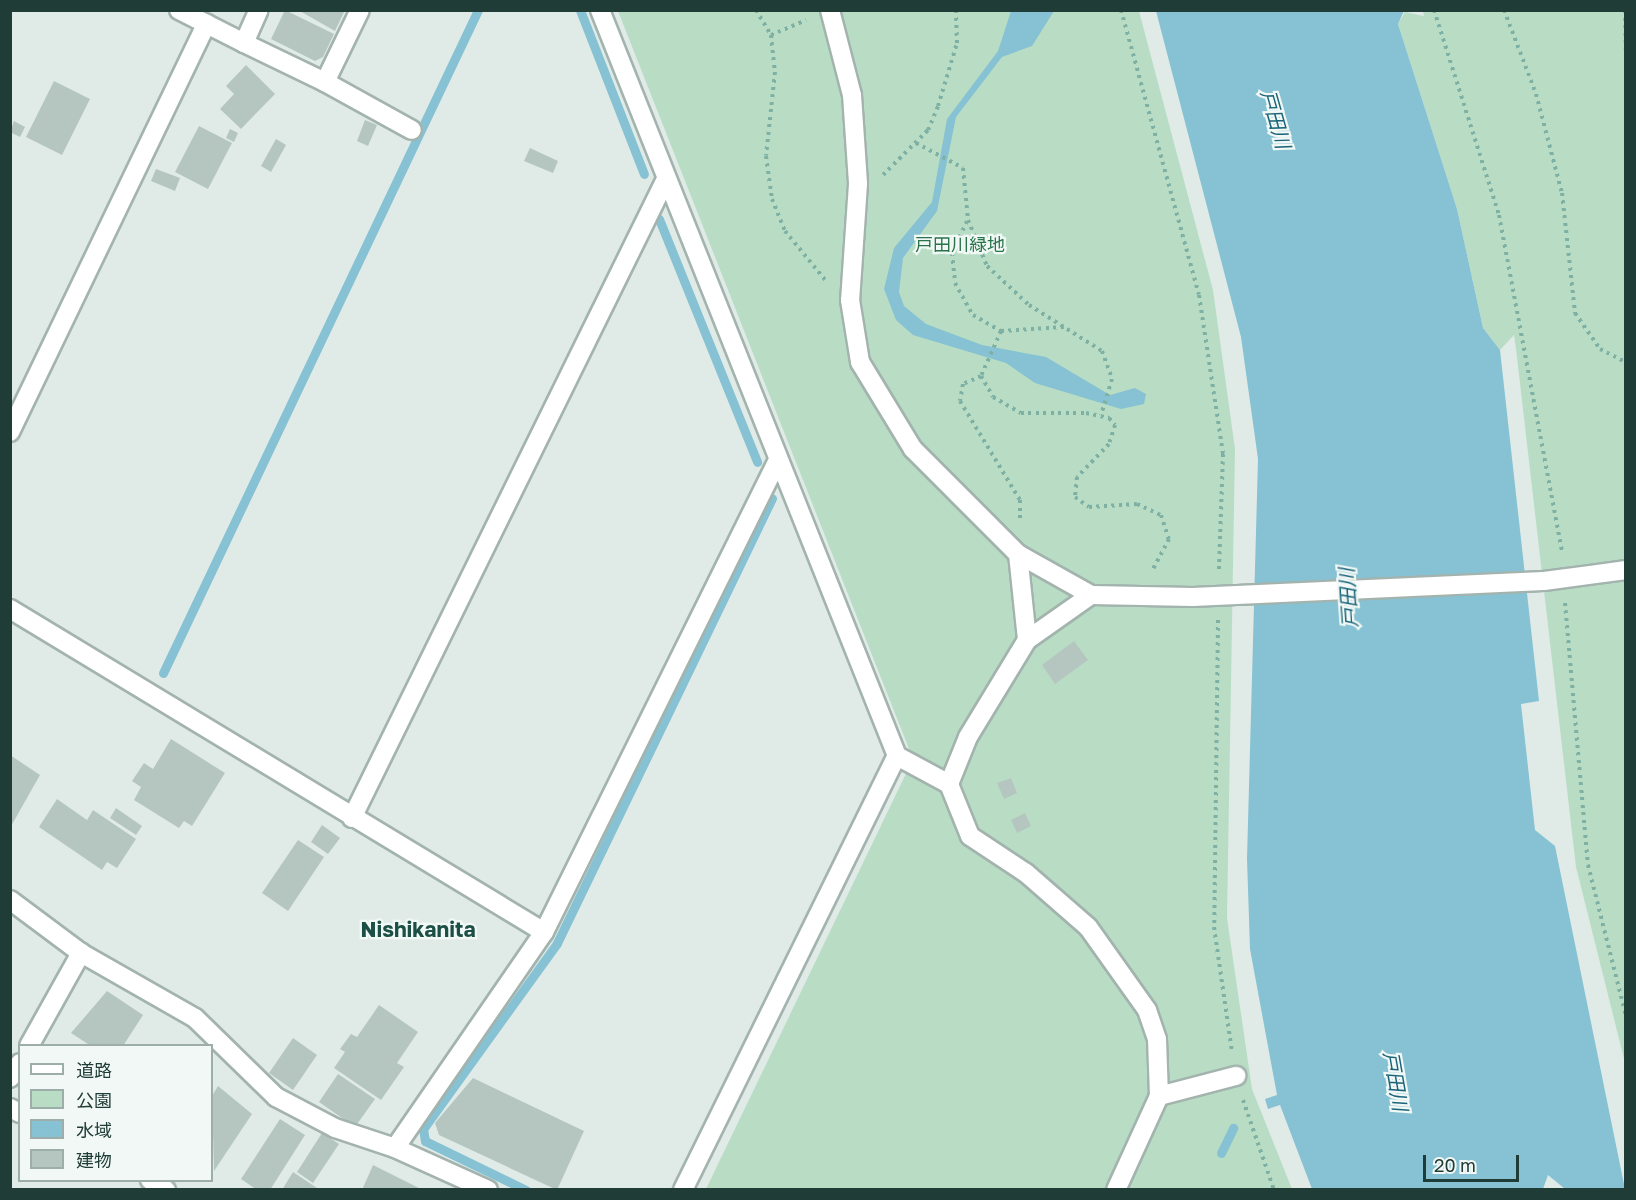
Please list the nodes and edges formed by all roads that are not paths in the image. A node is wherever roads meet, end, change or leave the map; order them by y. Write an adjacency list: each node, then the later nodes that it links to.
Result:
1 (179, 10): 6 (street)
2 (259, 10): 7 (street)
3 (360, 10): 8 (street)
4 (600, 10): 10 (street)
5 (830, 10): 13 (street)
6 (206, 24): 7 (street); 11 (street)
7 (244, 42): 8 (street)
8 (325, 81): 9 (street)
9 (412, 130)
10 (666, 179): 12 (street); 20 (street)
11 (10, 432)
12 (778, 460): 18 (street); 22 (street)
13 (1013, 549): 15 (street); 17 (street)
14 (1626, 570): 15 (street)
15 (1091, 594): 17 (street)
16 (12, 614): 20 (street)
17 (1027, 640): 19 (street)
18 (897, 756): 19 (street); 33 (street)
19 (949, 784): 28 (street)
20 (352, 818): 22 (street)
21 (10, 900): 23 (street)
22 (544, 932): 29 (street)
23 (81, 953): 24 (street); 29 (street)
24 (30, 1044)
25 (18, 1065): 27 (street)
26 (1236, 1076): 28 (street)
27 (10, 1078)
28 (1159, 1096): 34 (street)
29 (395, 1148): 32 (street)
30 (153, 1182): 31 (street)
31 (166, 1190)
32 (488, 1190)
33 (684, 1190)
34 (1116, 1190)

